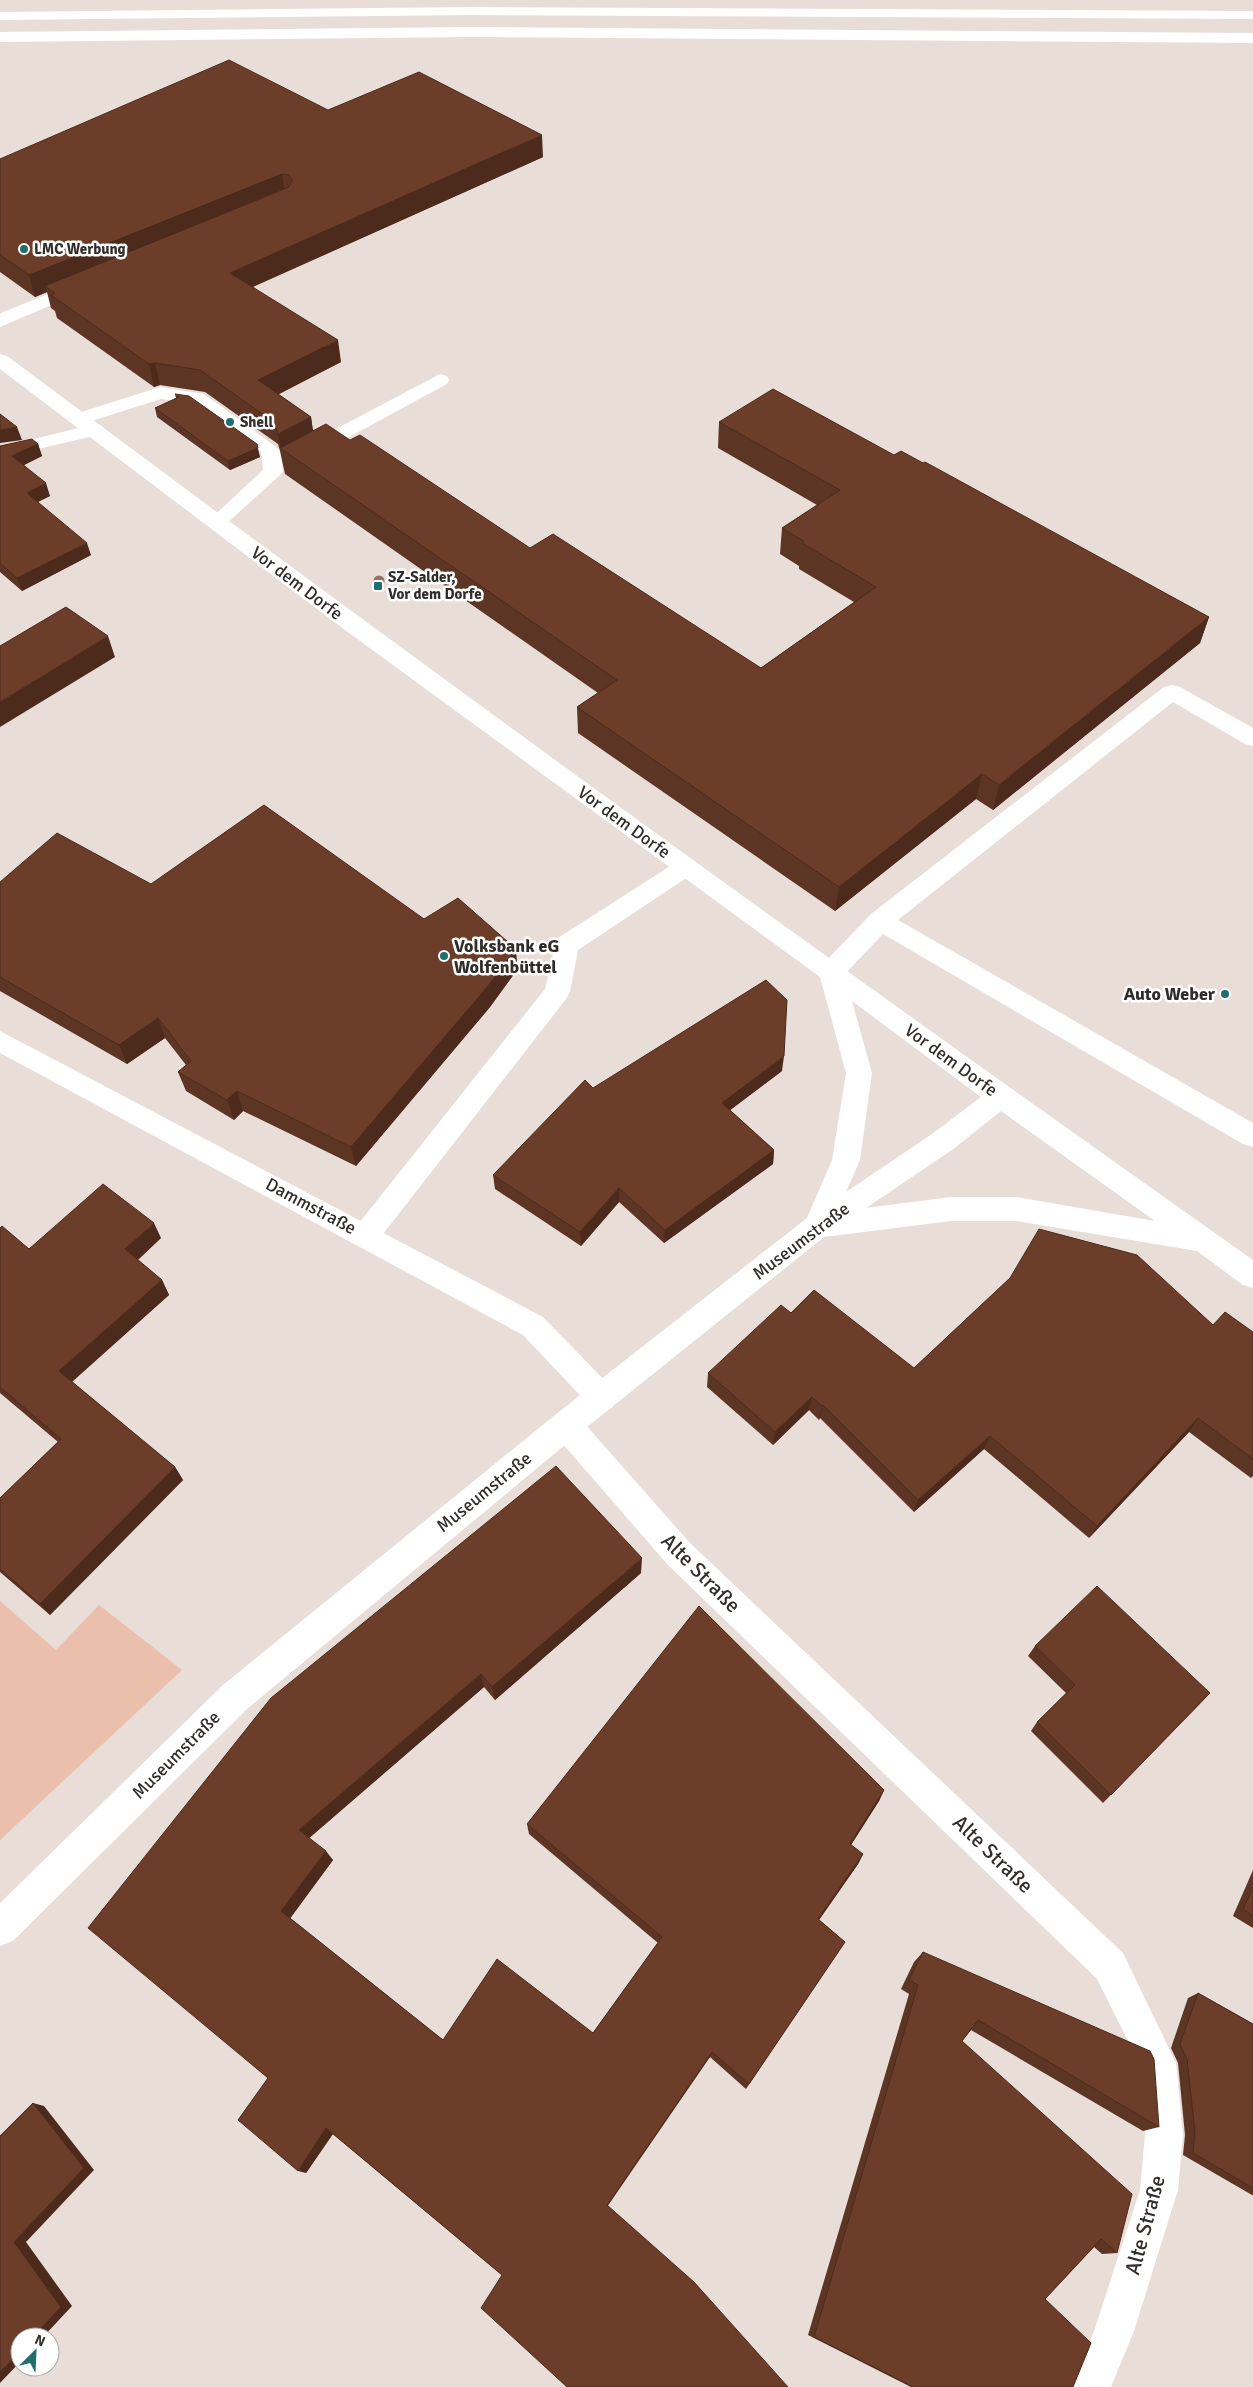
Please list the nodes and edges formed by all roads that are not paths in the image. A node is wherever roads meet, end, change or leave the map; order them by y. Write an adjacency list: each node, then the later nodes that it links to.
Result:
1 (1253, 15): 2 (main road)
2 (0, 16)
3 (0, 37): 4 (main road)
4 (1253, 38)
5 (101, 278): 6 (main road)
6 (0, 322)
7 (0, 360): 9 (main road, Vor dem Dorfe)
8 (440, 380): 12 (main road)
9 (79, 418): 10 (main road, Vor dem Dorfe); 12 (main road)
10 (95, 430): 11 (main road); 13 (main road, Vor dem Dorfe)
11 (0, 452)
12 (273, 471): 13 (main road)
13 (217, 522): 15 (main road, Vor dem Dorfe)
14 (1253, 738): 16 (main road)
15 (686, 867): 17 (main road, Vor dem Dorfe); 22 (main road)
16 (880, 921): 17 (main road); 20 (main road)
17 (831, 972): 19 (main road, Vor dem Dorfe); 21 (main road)
18 (0, 1041): 22 (main road, Dammstraße)
19 (1000, 1096): 21 (main road, Museumstraße); 23 (main road, Vor dem Dorfe)
20 (1253, 1136)
21 (817, 1226): 23 (main road); 25 (main road, Museumstraße)
22 (366, 1235): 25 (main road, Dammstraße)
23 (1202, 1241): 24 (main road, Vor dem Dorfe)
24 (1253, 1276)
25 (602, 1398): 26 (main road, Museumstraße)
26 (566, 1425): 27 (main road, Museumstraße); 28 (main road, Alte Straße)
27 (0, 1928)
28 (1091, 2387)

